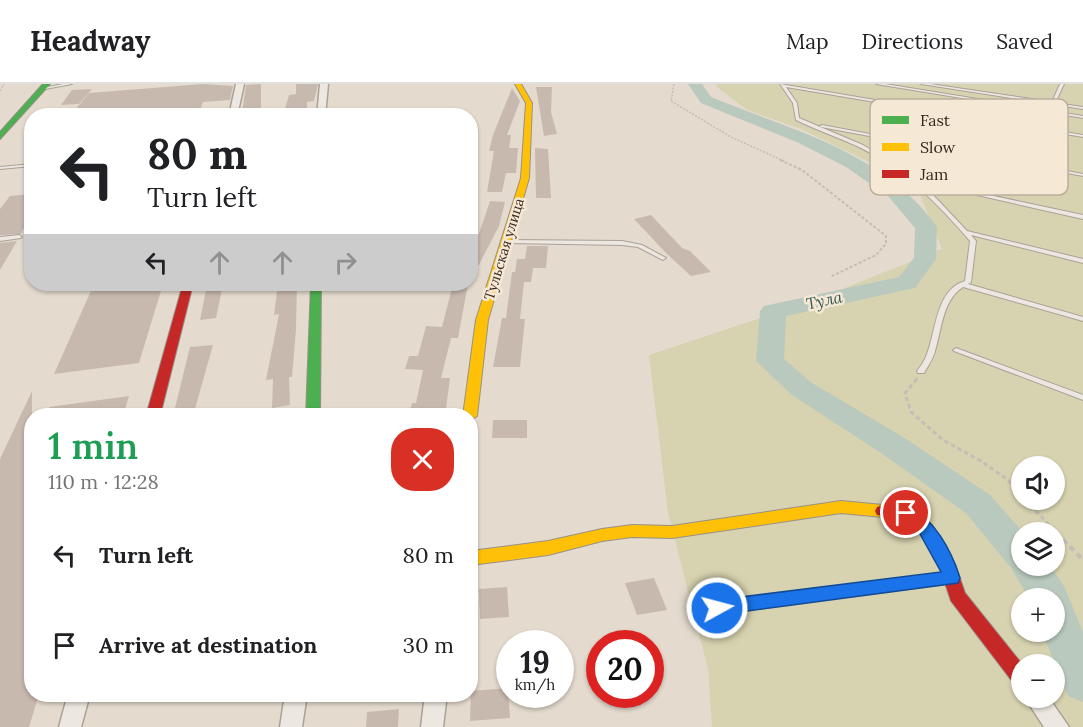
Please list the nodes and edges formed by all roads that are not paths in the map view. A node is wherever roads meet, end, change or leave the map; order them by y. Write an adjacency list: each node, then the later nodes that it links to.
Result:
1 (70, 84): 9 (lane)
2 (240, 84): 16 (street)
3 (324, 84): 17 (street)
4 (518, 84): 38 (street, Тульская улица)
5 (878, 84): 10 (lane)
6 (923, 84): 11 (lane)
7 (1062, 84): 12 (lane)
8 (783, 85): 13 (lane); 22 (lane)
9 (46, 86): 15 (street)
10 (971, 99)
11 (1020, 99)
12 (1055, 99)
13 (870, 100)
14 (1068, 106): 18 (lane)
15 (26, 108)
16 (235, 108)
17 (322, 108)
18 (1083, 108)
19 (24, 110): 26 (street)
20 (1068, 115): 21 (lane)
21 (1083, 117)
22 (813, 126): 24 (lane); 27 (lane)
23 (1068, 133): 25 (lane)
24 (870, 136)
25 (1083, 136)
26 (0, 137)
27 (870, 152)
28 (24, 166): 29 (lane)
29 (0, 168)
30 (1068, 172): 31 (lane)
31 (1083, 175)
32 (929, 195): 35 (lane)
33 (983, 195): 34 (lane)
34 (1083, 217)
35 (965, 232): 40 (lane); 41 (lane)
36 (19, 237): 37 (lane)
37 (0, 239)
38 (507, 242): 39 (lane); 50 (street, Тульская улица)
39 (663, 258)
40 (1083, 261)
41 (961, 284): 44 (lane); 46 (lane)
42 (187, 291): 48 (street)
43 (316, 291): 49 (street)
44 (1083, 319)
45 (956, 350): 47 (lane)
46 (921, 371)
47 (1083, 398)
48 (155, 408)
49 (313, 408)
50 (471, 408)
51 (478, 557): 52 (street)
52 (952, 578): 53 (lane); 54 (street)
53 (717, 608)
54 (1011, 665)
55 (77, 702): 59 (street)
56 (295, 702): 60 (street)
57 (435, 702): 61 (street)
58 (1044, 708): 62 (street)
59 (70, 727)
60 (291, 727)
61 (432, 727)
62 (1058, 727)

